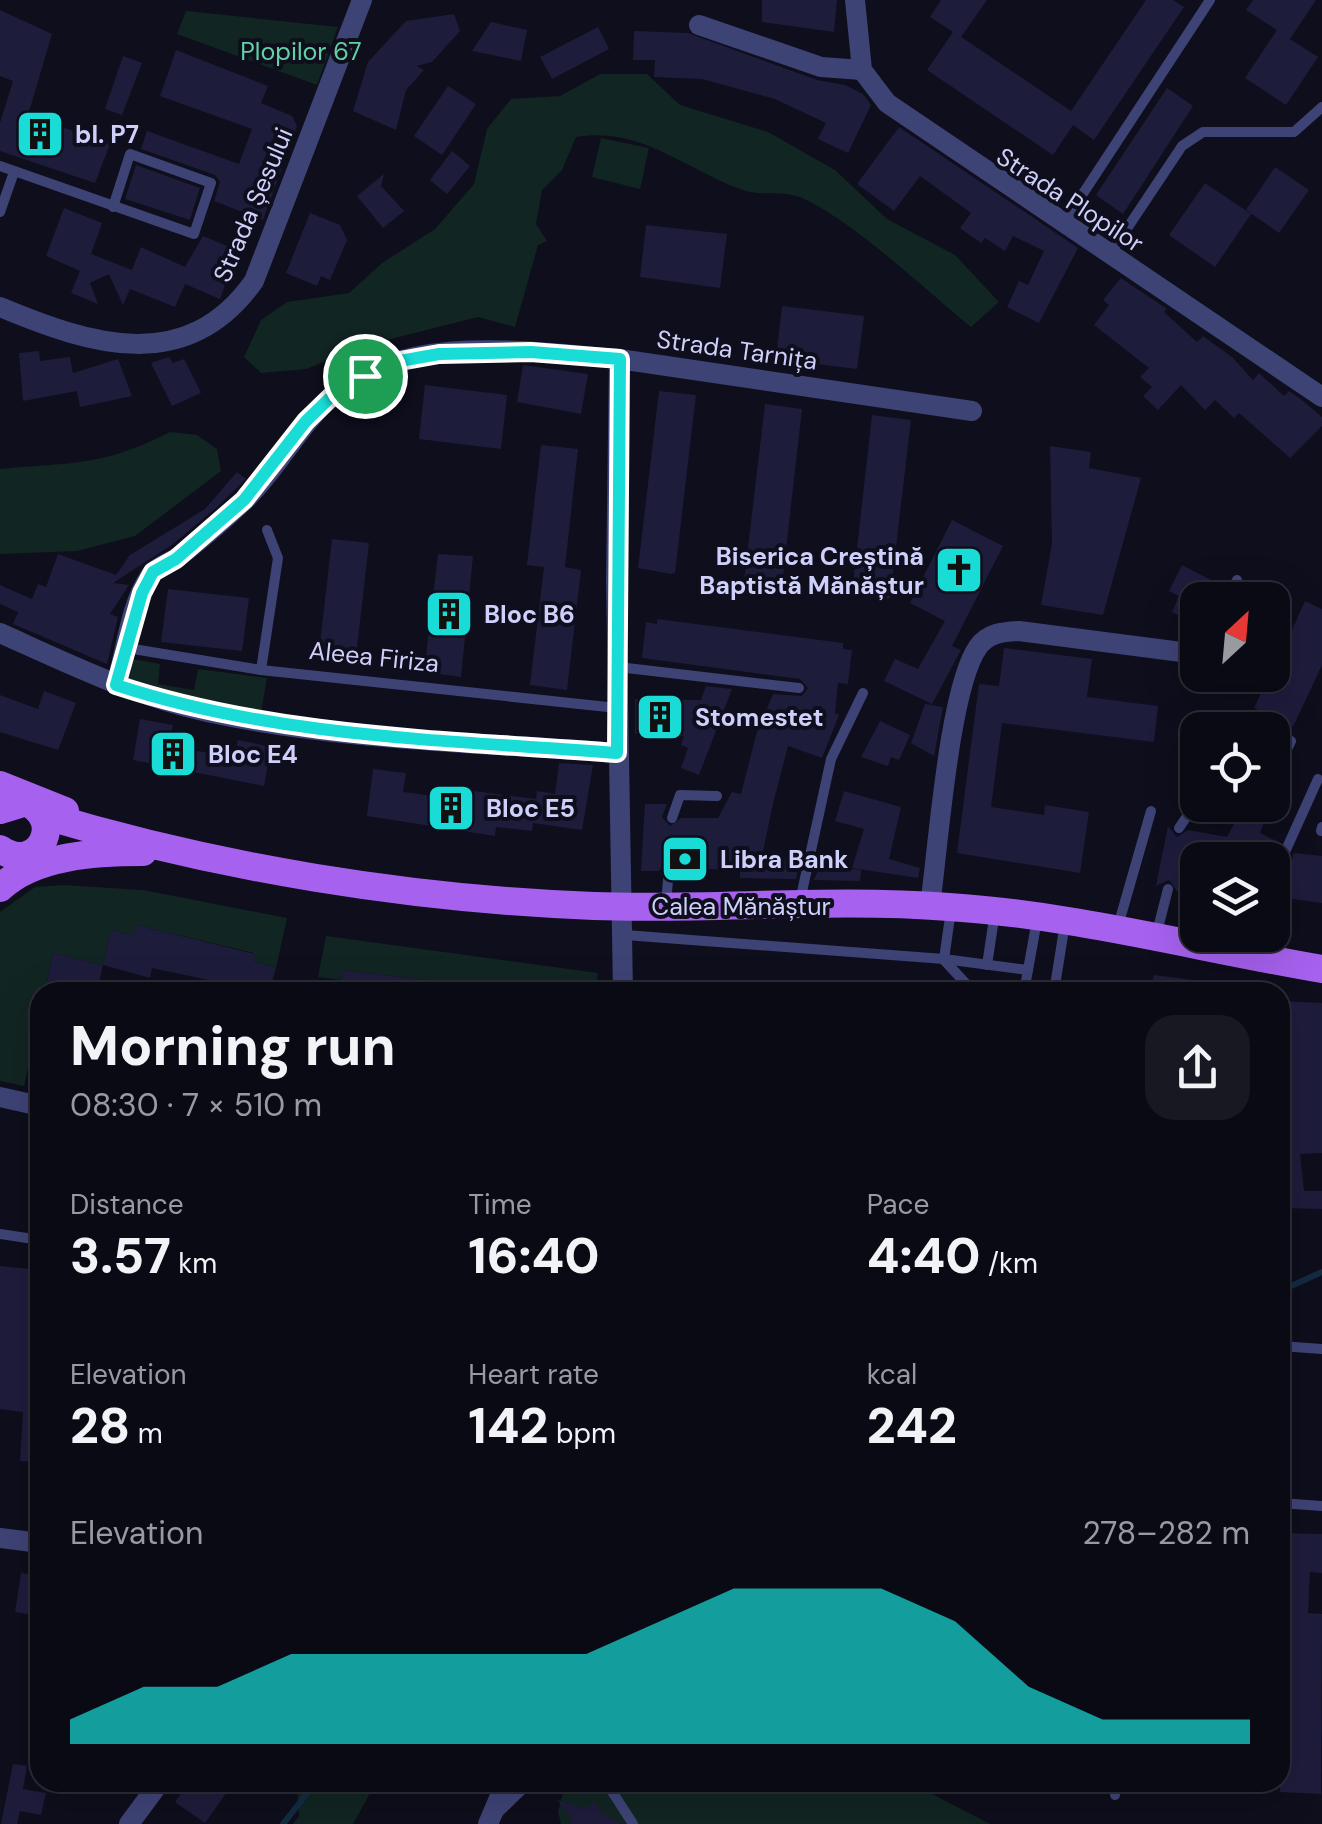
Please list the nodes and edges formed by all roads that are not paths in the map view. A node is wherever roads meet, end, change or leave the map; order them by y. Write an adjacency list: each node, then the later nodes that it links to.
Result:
1 (362, 0): 13 (street, Strada Șesului)
2 (855, 0): 5 (street)
3 (1210, 0): 11 (lane)
4 (699, 25): 5 (street)
5 (862, 70): 11 (street, Strada Plopilor)
6 (1320, 115): 12 (lane)
7 (0, 166): 8 (lane)
8 (14, 172): 9 (lane); 10 (lane)
9 (113, 206): 9 (lane)
10 (0, 212)
11 (1063, 224): 12 (street, Strada Plopilor)
12 (1109, 255): 15 (street, Strada Plopilor)
13 (0, 306)
14 (620, 359): 16 (street, Strada Tarnița); 19 (street); 21 (street, Strada Tarnița)
15 (1322, 397)
16 (972, 410)
17 (267, 530): 22 (lane)
18 (0, 633): 23 (street)
19 (127, 648): 22 (lane, Aleea Firiza); 23 (street)
20 (1180, 652): 46 (street)
21 (617, 667): 24 (lane); 26 (street, Strada Tarnița)
22 (261, 670): 26 (lane, Aleea Firiza)
23 (116, 685): 27 (street)
24 (799, 688)
25 (863, 694): 45 (lane)
26 (617, 708): 27 (street, Strada Tarnița)
27 (617, 753): 43 (street, Strada Tarnița)
28 (1318, 780): 36 (lane)
29 (717, 796): 33 (lane)
30 (4, 798): 32 (main road, Calea Mănăștur); 38 (main road)
31 (1152, 812): 50 (lane)
32 (43, 814): 38 (main road, Calea Mănăștur); 39 (main road)
33 (672, 818)
34 (1183, 822): 35 (lane)
35 (1179, 828)
36 (1290, 842)
37 (0, 849): 39 (main road, Calea Mănăștur)
38 (168, 851): 39 (main road, Calea Mănăștur); 41 (main road); 43 (main road, Calea Mănăștur)
39 (33, 854)
40 (669, 867): 44 (lane)
41 (0, 888)
42 (1168, 889): 52 (lane)
43 (624, 906): 44 (main road, Calea Mănăștur); 51 (street, Strada Tarnița)
44 (666, 906): 45 (main road, Calea Mănăștur)
45 (799, 906): 46 (main road, Calea Mănăștur)
46 (941, 906): 47 (main road, Calea Mănăștur); 53 (lane)
47 (995, 912): 48 (main road, Calea Mănăștur); 54 (lane)
48 (1037, 916): 49 (main road, Calea Mănăștur); 56 (lane)
49 (1066, 922): 50 (main road, Calea Mănăștur); 60 (lane)
50 (1117, 931): 52 (main road, Calea Mănăștur)
51 (625, 935): 53 (lane); 57 (street, Strada Tarnița)
52 (1156, 938): 55 (main road, Calea Mănăștur)
53 (944, 959): 54 (lane); 58 (lane)
54 (987, 965): 56 (lane)
55 (1321, 966)
56 (1028, 970): 59 (lane)
57 (623, 982)
58 (965, 982)
59 (1026, 982)
60 (1056, 982)
61 (0, 1098): 62 (street)
62 (30, 1104)
63 (0, 1234): 64 (lane)
64 (30, 1238)
65 (1290, 1347): 66 (lane)
66 (1322, 1349)
67 (1290, 1504): 68 (lane)
68 (1322, 1506)
69 (0, 1538): 70 (street)
70 (30, 1542)
71 (153, 1792): 78 (street)
72 (502, 1792): 77 (street)
73 (520, 1792): 77 (lane)
74 (613, 1792): 79 (lane)
75 (1115, 1792): 76 (lane)
76 (1115, 1796)
77 (488, 1822)
78 (129, 1824)
79 (634, 1824)

